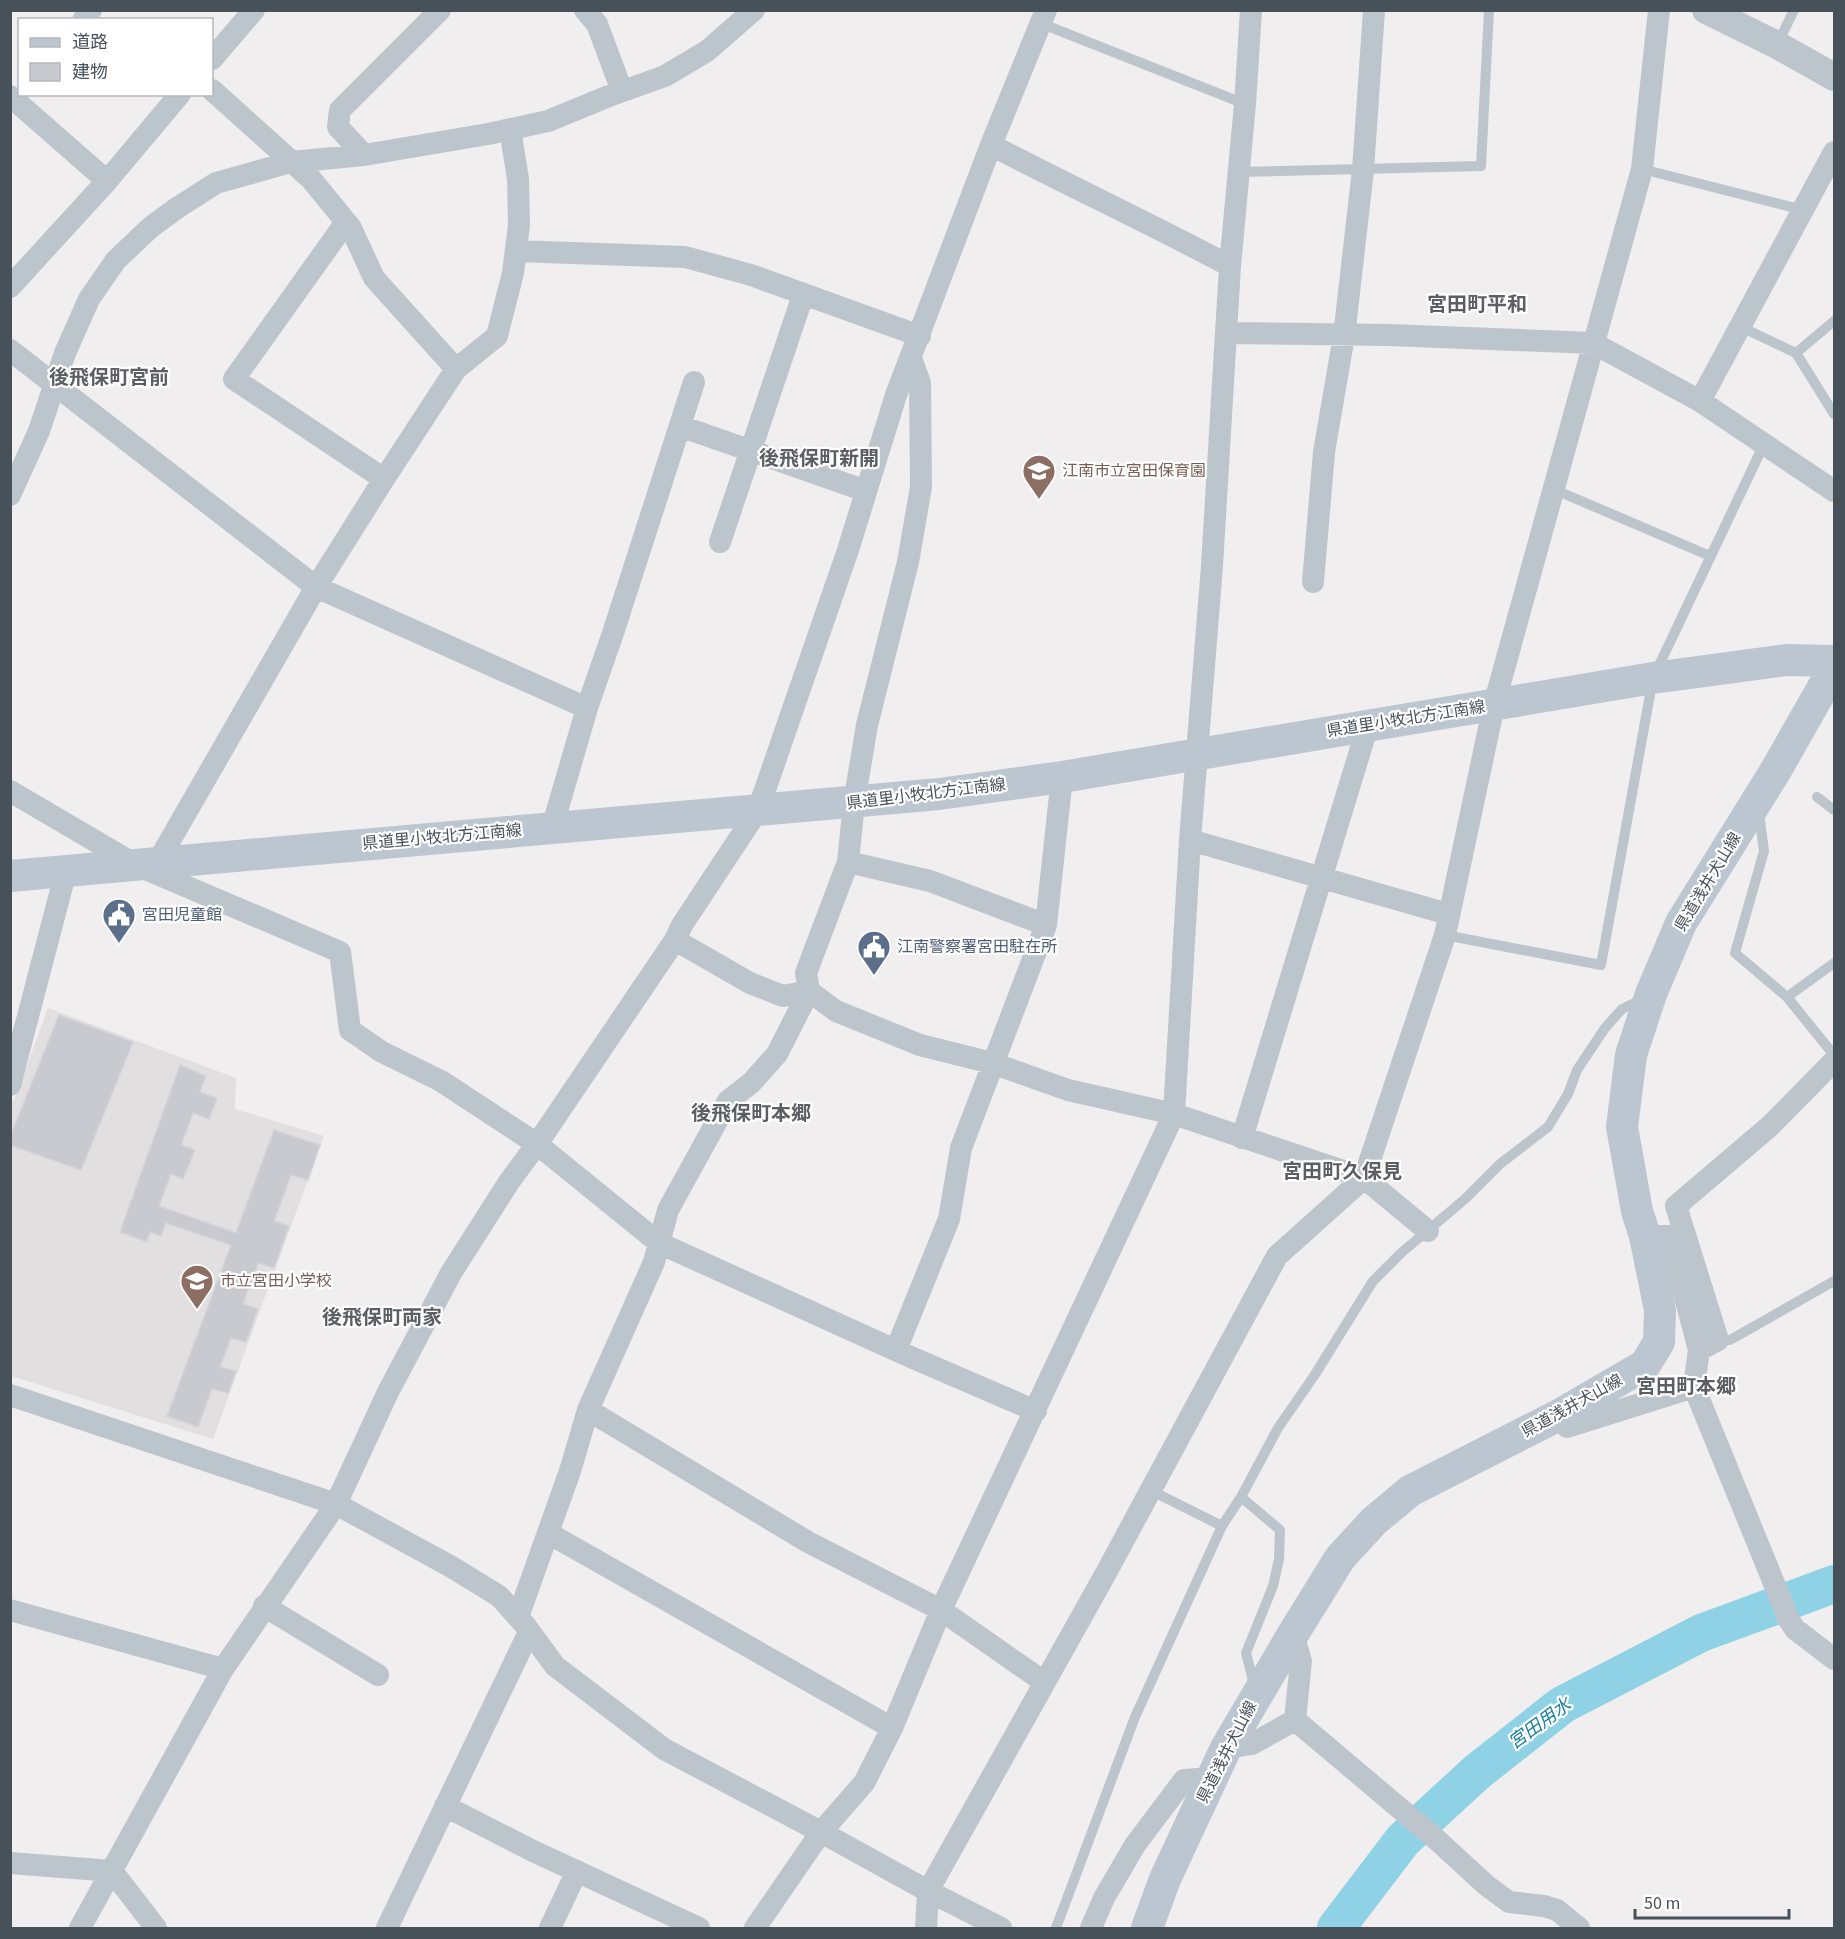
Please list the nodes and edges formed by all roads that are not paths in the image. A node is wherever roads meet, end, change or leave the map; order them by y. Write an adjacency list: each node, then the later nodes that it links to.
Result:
1 (254, 10): 13 (street)
2 (585, 10): 16 (street)
3 (754, 10): 16 (street)
4 (1251, 10): 19 (street)
5 (1374, 10): 26 (street)
6 (1489, 10): 26 (lane)
7 (1659, 10): 25 (street)
8 (1706, 10): 12 (street)
9 (1794, 10): 12 (lane)
10 (438, 11): 23 (street)
11 (1043, 17): 19 (lane); 21 (street)
12 (1777, 45): 14 (street)
13 (213, 58)
14 (1834, 77)
15 (213, 91): 24 (street)
16 (622, 91): 20 (street)
17 (13, 95): 28 (street)
18 (178, 96): 28 (street)
19 (1245, 104): 27 (street)
20 (510, 129): 23 (street); 31 (street)
21 (991, 145): 32 (street); 38 (street)
22 (1834, 152): 29 (street)
23 (364, 155): 24 (street)
24 (291, 162): 30 (street); 46 (street)
25 (1642, 169): 29 (lane); 40 (street)
26 (1362, 170): 27 (lane); 39 (street)
27 (1238, 172): 32 (street)
28 (107, 181): 33 (street)
29 (1803, 210): 36 (street)
30 (346, 222): 44 (street); 52 (street)
31 (516, 250): 34 (street); 44 (street)
32 (1230, 266): 37 (street)
33 (10, 287)
34 (803, 295): 38 (street); 51 (street)
35 (1834, 321): 42 (lane)
36 (1739, 326): 42 (lane); 47 (street)
37 (1226, 333): 39 (street); 67 (street)
38 (920, 336): 43 (street)
39 (1344, 336): 40 (street); 59 (street)
40 (1593, 343): 47 (street); 53 (street)
41 (10, 350): 46 (street)
42 (1796, 353): 48 (lane)
43 (911, 357): 54 (street); 72 (street)
44 (456, 369): 52 (street)
45 (694, 382): 49 (street)
46 (55, 385): 56 (street); 60 (street)
47 (1700, 401): 50 (street)
48 (1834, 414)
49 (680, 426): 51 (street); 65 (street)
50 (1764, 444): 55 (street); 58 (lane)
51 (750, 450): 54 (street); 57 (street)
52 (384, 479): 60 (street)
53 (1553, 489): 58 (lane); 64 (street)
54 (866, 491): 73 (street)
55 (1834, 491)
56 (10, 495)
57 (720, 542)
58 (1710, 556): 63 (lane)
59 (1313, 582)
60 (316, 586): 65 (street); 78 (street)
61 (1834, 661): 63 (main road, 県道里小牧北方江南線)
62 (1834, 668): 71 (main road, 県道浅井犬山線)
63 (1653, 678): 64 (main road, 県道里小牧北方江南線); 83 (lane)
64 (1494, 705): 66 (main road, 県道里小牧北方江南線); 83 (street)
65 (587, 708): 75 (street)
66 (1368, 725): 67 (main road, 県道里小牧北方江南線); 81 (street)
67 (1197, 754): 68 (main road, 県道里小牧北方江南線); 76 (street)
68 (1062, 777): 72 (main road, 県道里小牧北方江南線); 82 (street)
69 (10, 791): 78 (street)
70 (1817, 797): 74 (lane)
71 (1758, 799): 87 (main road, 県道浅井犬山線); 88 (lane)
72 (854, 803): 73 (main road, 県道里小牧北方江南線); 77 (street)
73 (758, 810): 75 (main road, 県道里小牧北方江南線); 84 (street)
74 (1834, 810)
75 (552, 828): 78 (main road, 県道里小牧北方江南線)
76 (1190, 840): 81 (street); 93 (street)
77 (848, 862): 82 (street); 86 (street)
78 (147, 864): 79 (main road, 県道里小牧北方江南線); 95 (street)
79 (66, 871): 80 (main road, 県道里小牧北方江南線); 92 (street)
80 (10, 876)
81 (1322, 878): 83 (street); 94 (street)
82 (1046, 925): 91 (street)
83 (1446, 925): 96 (street)
84 (675, 940): 86 (street); 95 (street)
85 (1834, 963): 88 (lane)
86 (809, 991): 91 (street); 99 (street)
87 (1651, 994): 97 (lane); 98 (main road, 県道浅井犬山線)
88 (1787, 998): 89 (lane)
89 (1834, 1055)
90 (1834, 1061): 101 (street)
91 (992, 1063): 93 (street); 102 (street)
92 (10, 1085)
93 (1174, 1114): 94 (street); 106 (street)
94 (1242, 1138): 96 (street)
95 (537, 1144): 99 (street); 110 (street)
96 (1364, 1178): 97 (street); 108 (street)
97 (1428, 1231): 109 (lane)
98 (1645, 1236): 101 (street); 107 (main road, 県道浅井犬山線)
99 (659, 1243): 102 (street); 105 (street)
100 (1834, 1281): 101 (lane)
101 (1708, 1345): 103 (street)
102 (896, 1350): 106 (street)
103 (1694, 1387): 107 (street); 118 (street)
104 (10, 1395): 110 (street)
105 (588, 1410): 112 (street); 115 (street)
106 (1036, 1411): 115 (street)
107 (1559, 1414): 117 (main road, 県道浅井犬山線)
108 (1150, 1490): 111 (lane); 121 (street)
109 (1241, 1497): 111 (lane); 122 (lane)
110 (336, 1504): 113 (street); 116 (street)
111 (1222, 1526): 141 (lane)
112 (548, 1533): 116 (street); 124 (street)
113 (264, 1606): 119 (street); 120 (street)
114 (10, 1610): 119 (street)
115 (941, 1610): 121 (street); 124 (street)
116 (523, 1625): 127 (street); 128 (street)
117 (1293, 1635): 122 (main road, 県道浅井犬山線); 123 (street)
118 (1834, 1659)
119 (223, 1669): 130 (street)
120 (378, 1675)
121 (1044, 1682): 132 (street)
122 (1257, 1694): 125 (main road, 県道浅井犬山線)
123 (1295, 1720): 125 (street); 144 (street)
124 (892, 1728): 128 (street)
125 (1226, 1748): 126 (main road, 県道浅井犬山線)
126 (1212, 1778): 142 (street); 143 (main road, 県道浅井犬山線)
127 (445, 1806): 131 (street); 135 (street)
128 (821, 1832): 132 (street); 138 (street)
129 (10, 1863): 130 (street)
130 (112, 1871): 133 (street); 134 (street)
131 (576, 1871): 136 (street); 137 (street)
132 (928, 1891): 139 (street); 140 (street)
133 (80, 1929)
134 (156, 1929)
135 (387, 1929)
136 (550, 1929)
137 (699, 1929)
138 (755, 1929)
139 (926, 1929)
140 (1001, 1929)
141 (1056, 1929)
142 (1091, 1929)
143 (1147, 1929)
144 (1579, 1929)

